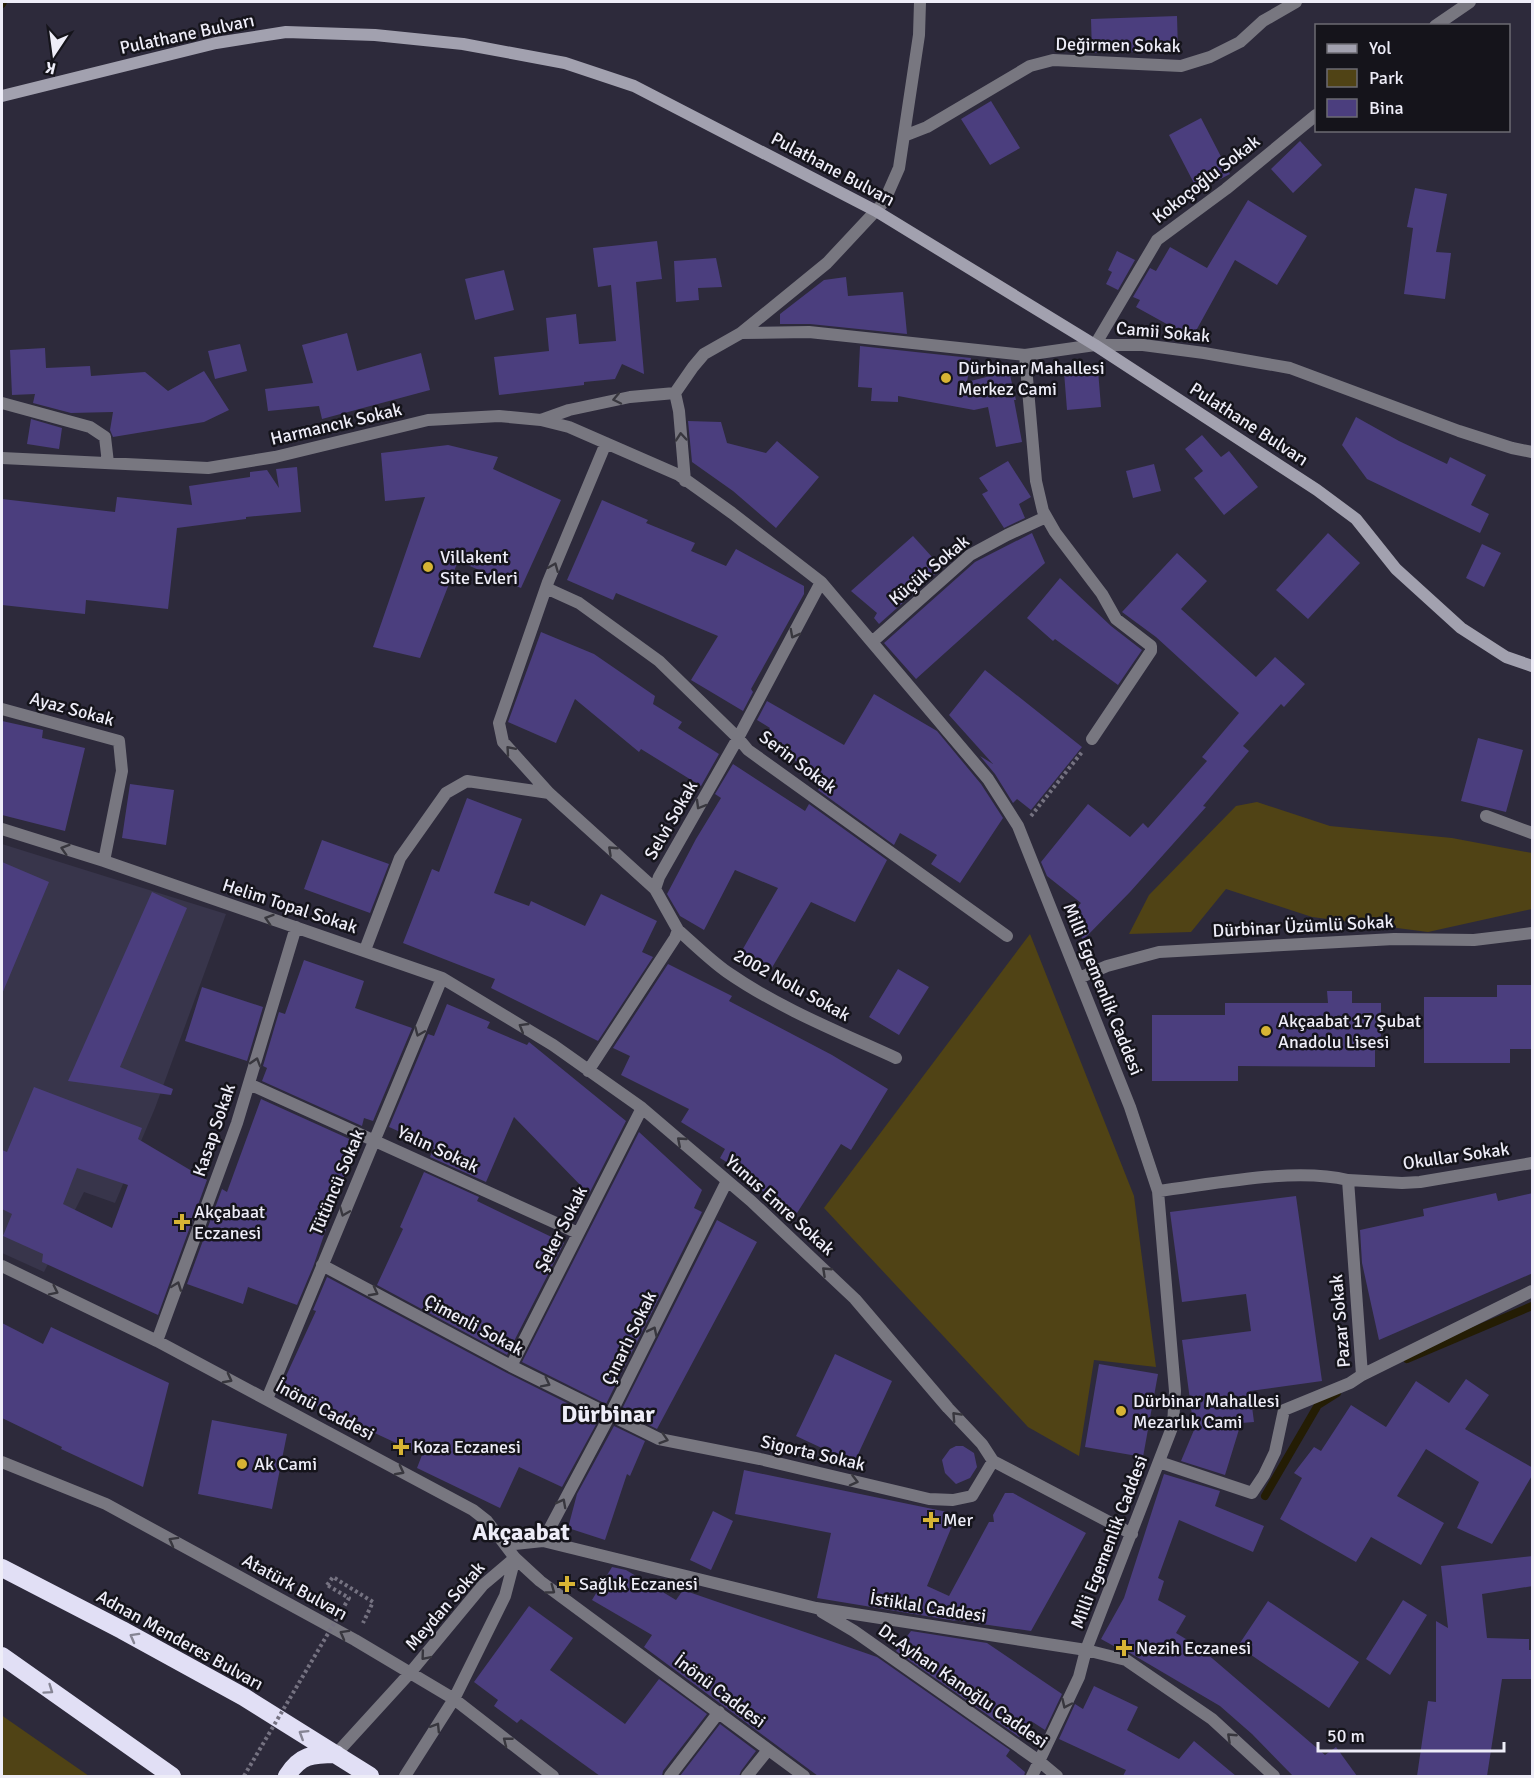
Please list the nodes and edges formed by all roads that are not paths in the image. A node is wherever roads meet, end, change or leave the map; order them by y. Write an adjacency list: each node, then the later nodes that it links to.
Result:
1 (920, 2): 7 (street)
2 (1296, 2): 7 (street, Değirmen Sokak)
3 (1470, 2): 4 (street)
4 (1438, 24)
5 (2, 96): 8 (street, Pulathane Bulvarı)
6 (1315, 117): 10 (street, Kokoçoğlu Sokak)
7 (904, 136): 8 (street)
8 (876, 211): 9 (street); 10 (street, Pulathane Bulvarı)
9 (741, 333): 11 (street, Camii Sokak); 12 (street)
10 (1095, 345): 11 (street, Camii Sokak); 16 (street, Camii Sokak); 24 (street, Pulathane Bulvarı)
11 (1025, 355): 20 (street)
12 (675, 393): 14 (street, Harmancık Sokak, one-way to 14); 19 (street, one-way to 12)
13 (2, 403): 18 (street)
14 (541, 420): 15 (street, Milli Egemenlik Caddesi); 18 (street, Harmancık Sokak)
15 (606, 443): 19 (street, Milli Egemenlik Caddesi); 22 (street, one-way to 15)
16 (1533, 452)
17 (2, 459): 18 (street, Harmancık Sokak)
18 (108, 463)
19 (685, 481): 21 (street, Milli Egemenlik Caddesi)
20 (1046, 517): 23 (street, Küçük Sokak); 27 (street)
21 (821, 582): 23 (street, Milli Egemenlik Caddesi); 26 (street, Selvi Sokak, one-way to 26)
22 (546, 588): 26 (street, Serin Sokak); 28 (street, one-way to 22)
23 (872, 642): 40 (street, Milli Egemenlik Caddesi)
24 (1533, 666)
25 (2, 709): 32 (street, Ayaz Sokak)
26 (738, 738): 33 (street, Selvi Sokak, one-way to 33); 37 (street, Serin Sokak)
27 (1092, 739)
28 (549, 793): 33 (street, one-way to 28); 38 (street, Helim Topal Sokak)
29 (1486, 816): 31 (street)
30 (2, 829): 32 (street, Helim Topal Sokak, one-way to 30)
31 (1533, 833)
32 (104, 861): 34 (street, Helim Topal Sokak, one-way to 32)
33 (655, 889): 35 (street, Selvi Sokak)
34 (296, 927): 38 (street, Helim Topal Sokak); 43 (street, Kasap Sokak, one-way to 34)
35 (678, 930): 41 (street, 2002 Nolu Sokak); 42 (street)
36 (1529, 934): 40 (street, Dürbinar Üzümlü Sokak)
37 (1007, 936)
38 (365, 950): 39 (street, Yunus Emre Sokak)
39 (442, 978): 42 (street, Yunus Emre Sokak, one-way to 39); 45 (street, Tütüncü Sokak, one-way to 45)
40 (1079, 978): 49 (street, Milli Egemenlik Caddesi)
41 (896, 1058)
42 (588, 1071): 44 (street, Yunus Emre Sokak)
43 (249, 1084): 45 (street, Yalın Sokak); 54 (street, Kasap Sokak, one-way to 43)
44 (642, 1108): 48 (street, Yunus Emre Sokak, one-way to 44); 50 (street, Şeker Sokak)
45 (374, 1140): 50 (street, Yalın Sokak); 51 (street, Tütüncü Sokak, one-way to 51)
46 (1533, 1163): 47 (street, Okullar Sokak)
47 (1348, 1180): 49 (street); 56 (street, Pazar Sokak)
48 (727, 1181): 58 (street, Çınarlı Sokak, one-way to 48); 59 (street, Yunus Emre Sokak, one-way to 48)
49 (1158, 1191): 61 (street, Milli Egemenlik Caddesi)
50 (578, 1233): 55 (street, Şeker Sokak)
51 (322, 1265): 55 (street, Çimenli Sokak, one-way to 55); 57 (street, Tütüncü Sokak)
52 (2, 1266): 54 (street, İnönü Caddesi, one-way to 54)
53 (1533, 1291): 56 (street)
54 (157, 1341): 57 (street, İnönü Caddesi, one-way to 57)
55 (511, 1366): 58 (street, Çimenli Sokak, one-way to 58)
56 (1362, 1375): 61 (street, Pazar Sokak)
57 (267, 1399): 64 (street, İnönü Caddesi, one-way to 64)
58 (610, 1415): 59 (street, Sigorta Sokak, one-way to 59); 63 (street, Çınarlı Sokak, one-way to 58)
59 (993, 1461): 62 (street, Yunus Emre Sokak)
60 (2, 1462): 70 (street, Atatürk Bulvarı, one-way to 60)
61 (1159, 1462): 62 (street, Milli Egemenlik Caddesi)
62 (1132, 1534): 68 (street, Milli Egemenlik Caddesi)
63 (543, 1541): 64 (street); 67 (street, İstiklal Caddesi)
64 (506, 1545): 65 (street, İnönü Caddesi)
65 (514, 1558): 70 (street, Meydan Sokak, one-way to 70); 71 (street, Meydan Sokak); 72 (street, İnönü Caddesi, one-way to 72)
66 (2, 1568): 74 (highway, Adnan Menderes Bulvarı, one-way to 66)
67 (816, 1608): 68 (street, İstiklal Caddesi); 75 (street, Dr.Ayhan Kanoğlu Caddesi)
68 (1086, 1650): 75 (street, Milli Egemenlik Caddesi, one-way to 75); 86 (street, İstiklal Caddesi, one-way to 68)
69 (2, 1656): 76 (highway, one-way to 76)
70 (410, 1673): 71 (street, Atatürk Bulvarı); 74 (street, Meydan Sokak)
71 (454, 1699): 79 (street, Meydan Sokak, one-way to 71); 80 (street, Atatürk Bulvarı, one-way to 71)
72 (719, 1712): 73 (street, İnönü Caddesi); 81 (street)
73 (768, 1750): 82 (street); 83 (street, İnönü Caddesi)
74 (336, 1754): 77 (highway); 78 (highway, Adnan Menderes Bulvarı)
75 (1039, 1761): 84 (street, Milli Egemenlik Caddesi); 85 (street, Dr.Ayhan Kanoğlu Caddesi)
76 (172, 1776)
77 (287, 1776)
78 (370, 1776)
79 (405, 1776)
80 (553, 1776)
81 (670, 1776)
82 (747, 1776)
83 (804, 1776)
84 (1032, 1776)
85 (1057, 1776)
86 (1274, 1776)

